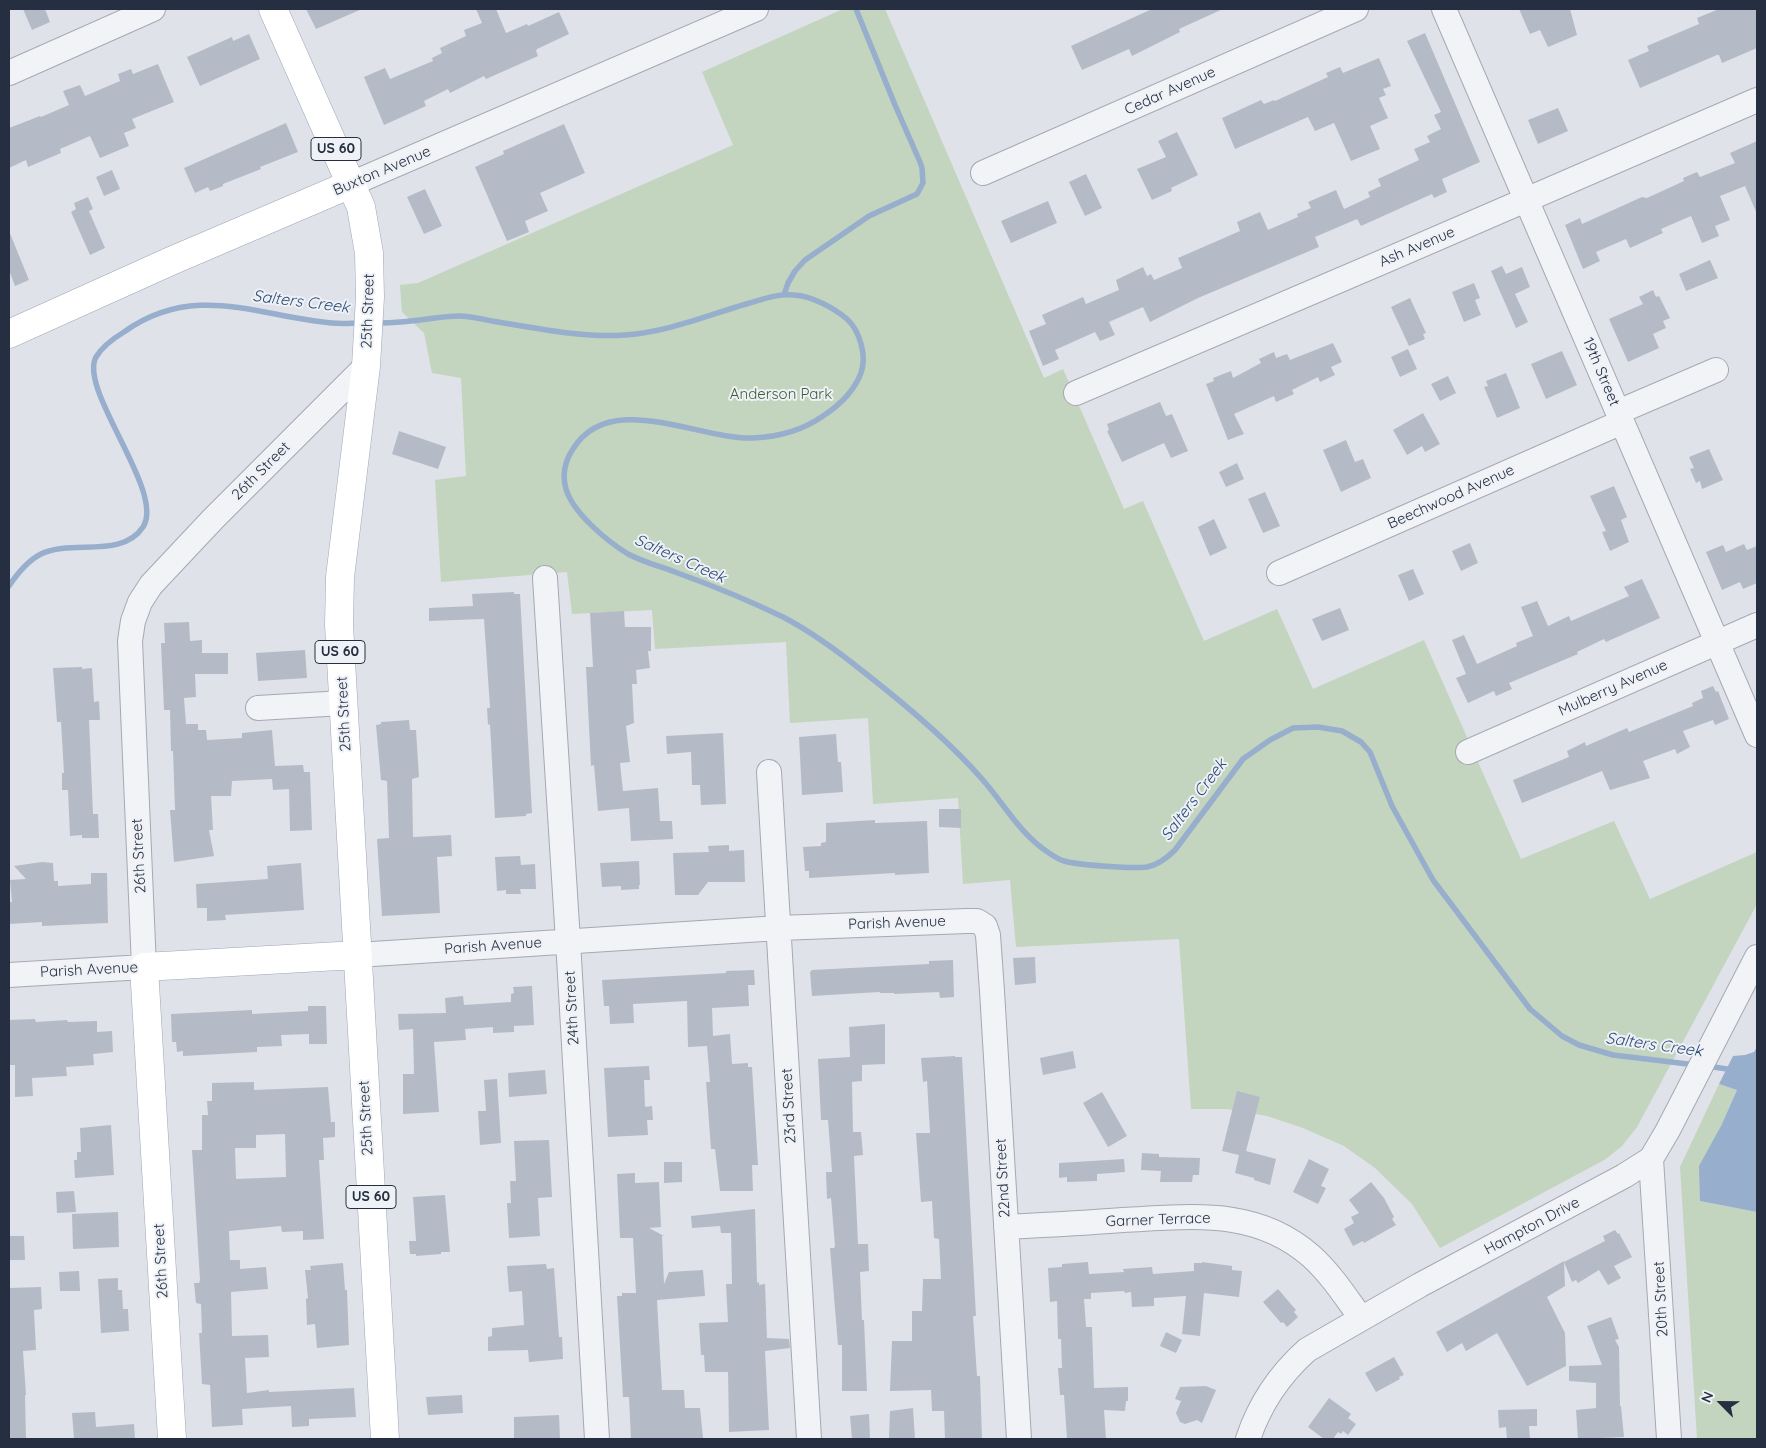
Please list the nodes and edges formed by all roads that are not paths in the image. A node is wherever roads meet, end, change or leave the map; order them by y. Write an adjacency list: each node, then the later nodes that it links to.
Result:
1 (153, 9): 6 (street)
2 (273, 9): 9 (main road, 25th Street / US 60)
3 (756, 9): 9 (street, Buxton Avenue)
4 (1356, 9): 8 (street, Cedar Avenue)
5 (1444, 9): 10 (street, 19th Street)
6 (9, 73)
7 (1757, 100): 10 (street, Ash Avenue)
8 (983, 173)
9 (351, 184): 11 (main road, Buxton Avenue); 12 (main road, 25th Street / US 60)
10 (1526, 200): 14 (street, Ash Avenue); 15 (street, 19th Street)
11 (9, 334)
12 (367, 358): 20 (main road, 25th Street / US 60); 30 (street, 26th Street)
13 (1716, 370): 15 (street, Beechwood Avenue)
14 (1076, 392)
15 (1620, 416): 16 (street, Beechwood Avenue); 19 (street, 19th Street)
16 (1279, 573)
17 (544, 578): 27 (street, 24th Street)
18 (1757, 625): 19 (street, Mulberry Avenue)
19 (1717, 642): 22 (street, 19th Street); 23 (street, Mulberry Avenue)
20 (343, 703): 21 (street); 28 (main road, 25th Street / US 60)
21 (258, 708)
22 (1757, 735)
23 (1468, 752)
24 (769, 772): 26 (street, 23rd Street)
25 (977, 921): 26 (street, Parish Avenue); 33 (street, 22nd Street)
26 (779, 928): 27 (street, Parish Avenue); 38 (street, 23rd Street)
27 (568, 941): 28 (street, Parish Avenue); 37 (street, 24th Street)
28 (356, 955): 30 (main road, Parish Avenue); 36 (main road, 25th Street / US 60)
29 (1757, 957): 32 (street, Hampton Drive)
30 (144, 967): 31 (street, Parish Avenue); 35 (main road, 26th Street)
31 (9, 974)
32 (1651, 1159): 34 (street, Hampton Drive); 41 (street, 20th Street)
33 (1006, 1227): 34 (street, Garner Terrace); 39 (street, 22nd Street)
34 (1361, 1318): 40 (street, Hampton Drive)
35 (172, 1439)
36 (385, 1439)
37 (597, 1439)
38 (809, 1439)
39 (1019, 1439)
40 (1248, 1439)
41 (1669, 1439)

